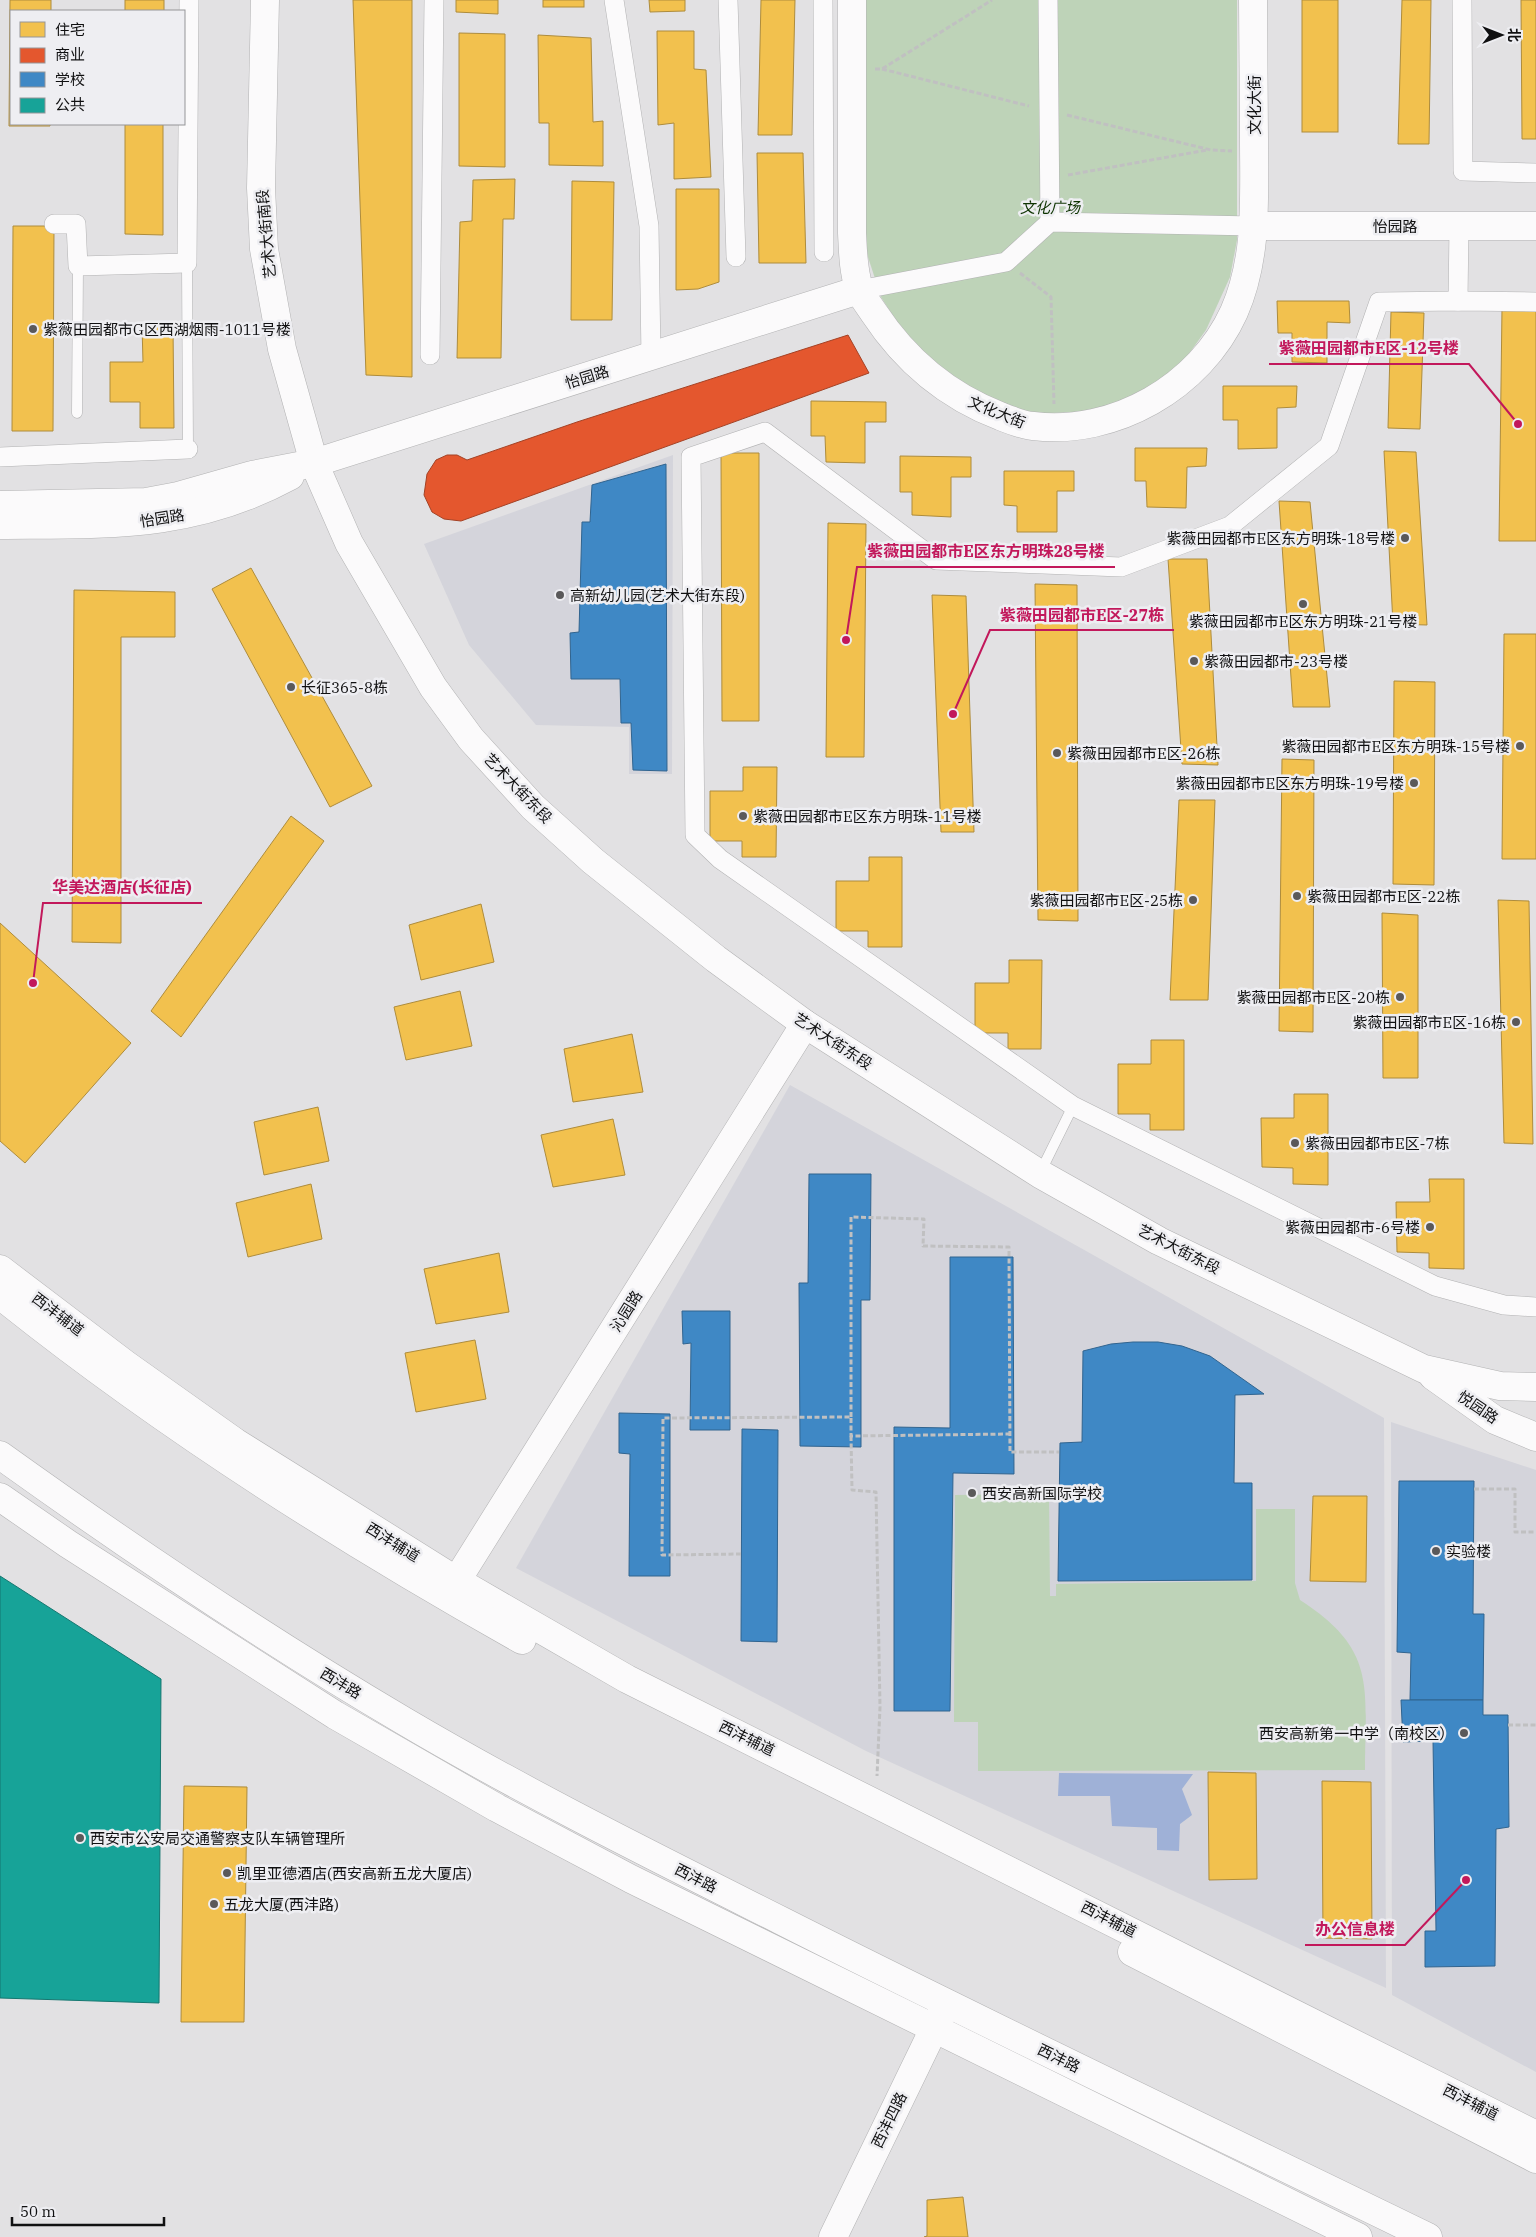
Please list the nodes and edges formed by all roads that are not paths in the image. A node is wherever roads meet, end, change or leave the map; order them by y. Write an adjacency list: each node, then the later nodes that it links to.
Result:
1 (188, 0): 19 (street)
2 (265, 0): 29 (main road, 艺术大街南段)
3 (434, 0): 24 (street)
4 (614, 0): 25 (street)
5 (728, 0): 18 (street)
6 (823, 0): 17 (street)
7 (852, 0): 21 (main road, 文化大街)
8 (1048, 0): 12 (street)
9 (1253, 0): 14 (main road, 文化大街)
10 (1462, 0): 11 (street)
11 (1536, 173)
12 (1050, 222): 14 (street); 21 (street)
13 (54, 224): 20 (street)
14 (1254, 226): 15 (main road, 怡园路); 21 (main road, 文化大街)
15 (1459, 226): 16 (main road, 怡园路); 22 (street)
16 (1536, 226)
17 (824, 252)
18 (736, 257)
19 (187, 263): 20 (street); 27 (lane)
20 (78, 266): 26 (lane)
21 (859, 290): 25 (main road, 怡园路)
22 (1458, 300): 23 (street); 33 (street)
23 (1536, 302)
24 (430, 355)
25 (651, 357): 29 (main road, 怡园路)
26 (78, 413)
27 (188, 449): 28 (street)
28 (0, 457)
29 (314, 463): 30 (main road, 怡园路); 31 (main road, 怡园路); 32 (main road, 艺术大街东段)
30 (0, 505)
31 (0, 525)
32 (805, 1024): 34 (main road, 艺术大街东段); 43 (main road, 沁园路)
33 (1073, 1106): 34 (lane); 37 (street)
34 (1040, 1174): 38 (main road, 艺术大街东段)
35 (0, 1269): 43 (main road, 西沣辅道)
36 (0, 1295): 43 (main road, 西沣辅道)
37 (1536, 1308)
38 (1424, 1369): 39 (main road, 艺术大街东段); 40 (main road, 悦园路)
39 (1536, 1387)
40 (1536, 1437)
41 (0, 1455): 44 (main road, 西沣路)
42 (0, 1496): 44 (main road, 西沣路)
43 (452, 1589): 45 (main road, 西沣辅道); 46 (main road, 西沣辅道)
44 (940, 2016): 47 (main road, 西沣四路); 48 (main road, 西沣路); 49 (main road, 西沣路)
45 (1536, 2135)
46 (1536, 2159)
47 (833, 2237)
48 (1358, 2237)
49 (1428, 2237)

